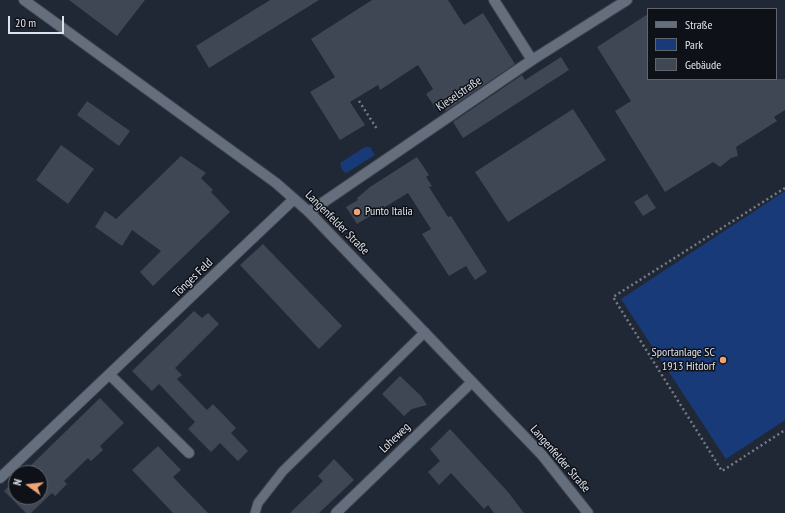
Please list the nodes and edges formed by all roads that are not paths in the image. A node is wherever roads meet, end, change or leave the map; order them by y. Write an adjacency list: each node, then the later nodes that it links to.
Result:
1 (24, 0): 5 (street, Langenfelder Straße)
2 (494, 0): 4 (street)
3 (627, 0): 4 (street, Kieselstraße)
4 (532, 60): 6 (street, Kieselstraße)
5 (294, 199): 6 (street, Langenfelder Straße); 8 (street, Tönges Feld)
6 (309, 212): 7 (street, Langenfelder Straße)
7 (425, 332): 9 (street, Langenfelder Straße); 12 (lane)
8 (110, 375): 10 (street); 11 (street, Tönges Feld)
9 (472, 382): 13 (street, Loheweg); 14 (street, Langenfelder Straße)
10 (189, 453)
11 (0, 478)
12 (255, 513)
13 (336, 513)
14 (588, 513)

